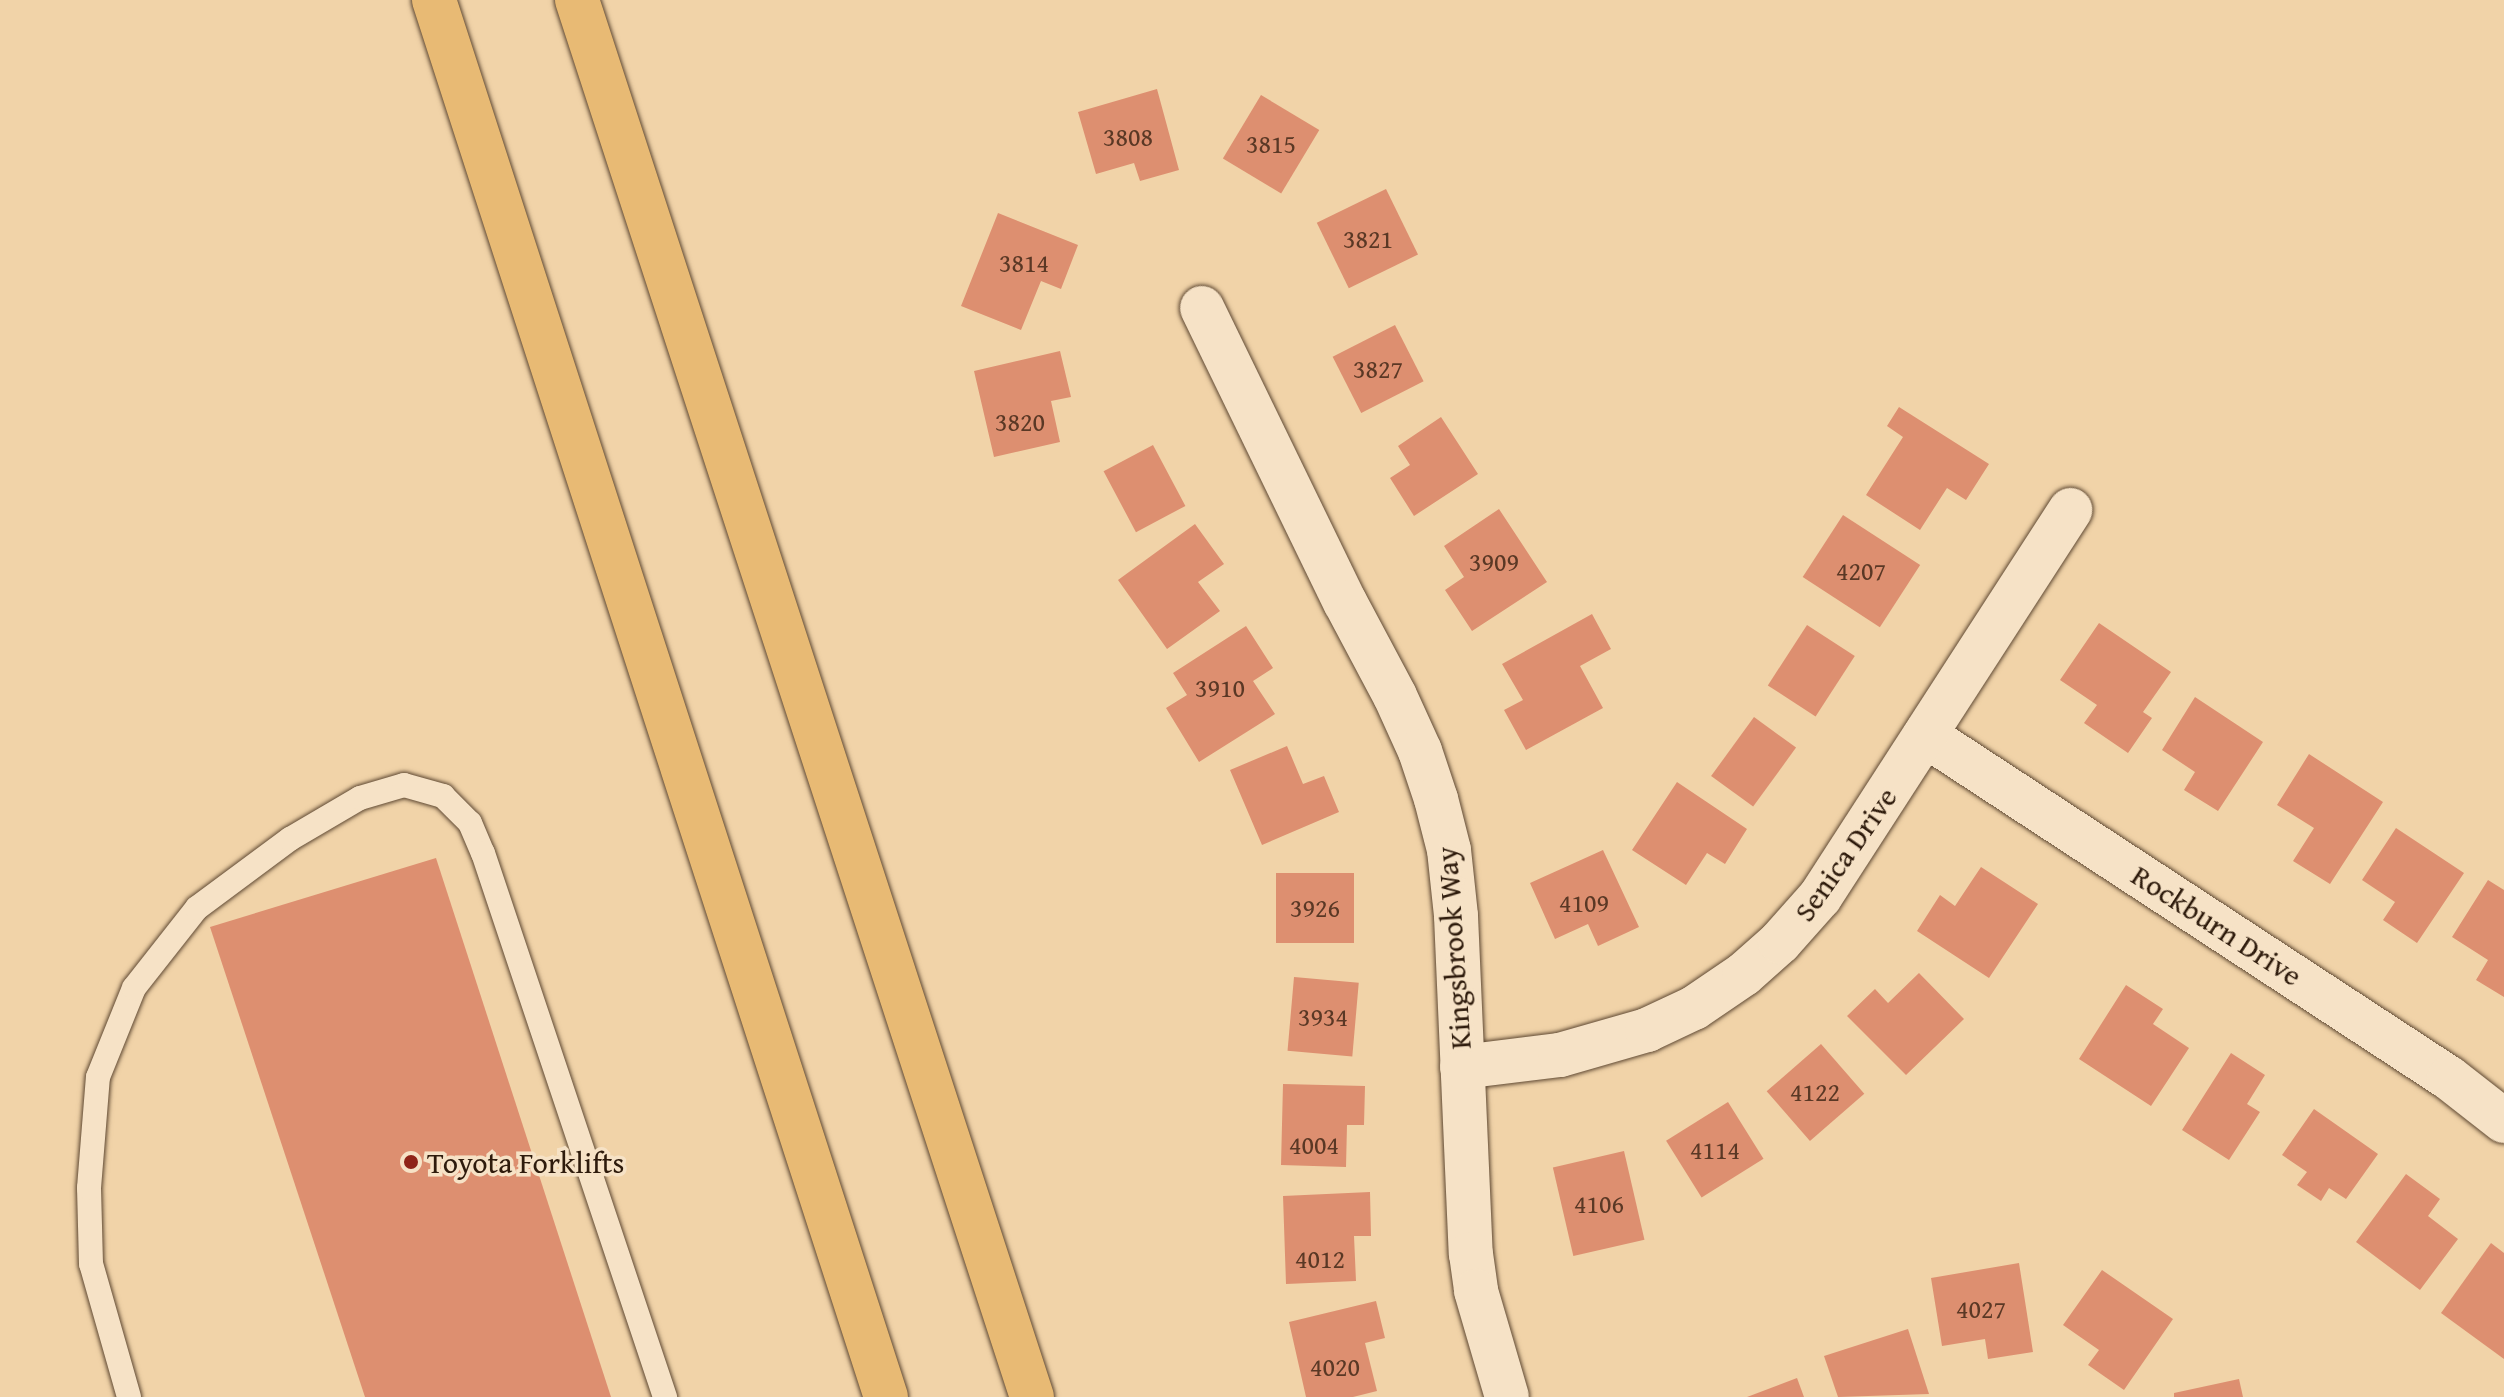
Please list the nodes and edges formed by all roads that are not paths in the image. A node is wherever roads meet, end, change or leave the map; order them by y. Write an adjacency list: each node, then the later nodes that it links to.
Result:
1 (434, 0): 10 (highway)
2 (577, 0): 11 (highway)
3 (1202, 308): 6 (street, Kingsbrook Way)
4 (2070, 510): 5 (street, Senica Drive)
5 (1925, 735): 6 (street, Senica Drive); 7 (street, Rockburn Drive)
6 (1462, 1067): 12 (street, Kingsbrook Way)
7 (2504, 1121)
8 (124, 1395): 9 (lane)
9 (665, 1397)
10 (886, 1397)
11 (1032, 1397)
12 (1507, 1397)

